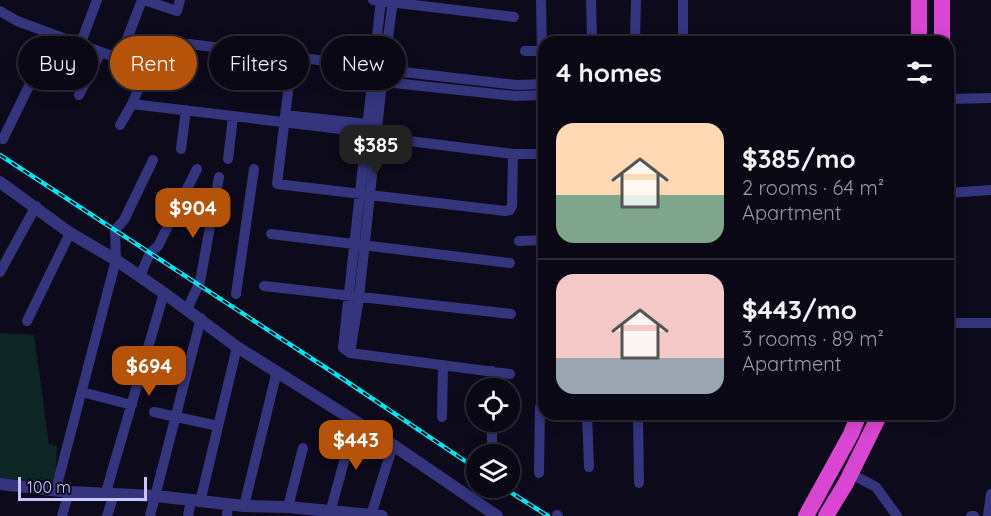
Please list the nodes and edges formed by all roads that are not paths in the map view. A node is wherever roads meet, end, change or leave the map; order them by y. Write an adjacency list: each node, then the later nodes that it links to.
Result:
1 (97, 0): 15 (street)
2 (143, 0): 3 (street); 16 (street)
3 (180, 0)
4 (378, 0): 11 (street); 17 (street)
5 (541, 0): 19 (street)
6 (591, 0): 20 (street)
7 (636, 0): 21 (street)
8 (683, 0): 22 (street)
9 (919, 0): 23 (highway)
10 (942, 0): 24 (highway)
11 (393, 1): 13 (street); 18 (street)
12 (0, 11): 14 (street)
13 (514, 17)
14 (54, 35): 47 (street)
15 (83, 36)
16 (129, 36)
17 (377, 36)
18 (385, 36)
19 (542, 36)
20 (592, 36)
21 (635, 36)
22 (683, 36)
23 (919, 36)
24 (942, 36)
25 (525, 51): 26 (street)
26 (538, 51)
27 (100, 52): 28 (street); 38 (street)
28 (110, 56)
29 (406, 74): 36 (street)
30 (406, 83): 36 (street)
31 (538, 86): 36 (street)
32 (138, 90): 41 (street)
33 (288, 90): 44 (street)
34 (376, 90): 46 (street)
35 (376, 90): 46 (street)
36 (516, 91): 37 (street)
37 (538, 94)
38 (79, 95)
39 (991, 98): 40 (street)
40 (954, 99)
41 (132, 104): 42 (street); 45 (street)
42 (186, 110): 43 (street); 48 (street)
43 (233, 117): 44 (street); 51 (street)
44 (284, 119): 46 (street); 59 (street)
45 (120, 125)
46 (369, 132): 49 (street); 59 (street)
47 (3, 139)
48 (181, 149)
49 (513, 154): 50 (street); 59 (street)
50 (538, 154)
51 (228, 159)
52 (153, 160): 66 (street)
53 (254, 169): 72 (street)
54 (197, 170): 69 (street)
55 (219, 177): 74 (street)
56 (1, 185): 60 (street)
57 (991, 190): 58 (street)
58 (954, 193)
59 (364, 194): 65 (street)
60 (36, 206): 61 (street); 68 (street)
61 (70, 232): 66 (street); 77 (street)
62 (271, 234): 65 (street)
63 (538, 240): 64 (street)
64 (519, 241)
65 (358, 245): 67 (street); 73 (street)
66 (116, 260): 69 (street); 86 (street)
67 (510, 263)
68 (0, 272)
69 (140, 276): 71 (street)
70 (264, 286): 73 (street)
71 (164, 293): 74 (street); 87 (street)
72 (236, 294)
73 (353, 297): 75 (street); 81 (street)
74 (187, 309): 76 (street)
75 (511, 314)
76 (201, 318): 80 (street); 89 (street)
77 (27, 321)
78 (991, 322): 79 (street)
79 (954, 323)
80 (237, 347): 82 (street); 97 (street)
81 (443, 365): 83 (street); 90 (street)
82 (277, 371): 96 (street); 111 (street)
83 (492, 371): 84 (street); 85 (street)
84 (510, 374)
85 (492, 378)
86 (82, 392): 87 (street); 105 (street)
87 (132, 405): 107 (street)
88 (154, 412): 89 (street)
89 (176, 417): 97 (street); 109 (street)
90 (442, 417)
91 (540, 420): 101 (street)
92 (587, 420): 100 (street)
93 (638, 420): 103 (street)
94 (856, 420): 122 (highway)
95 (877, 420): 102 (highway)
96 (355, 422): 98 (street); 114 (street)
97 (218, 426): 110 (street)
98 (393, 445): 116 (street); 121 (street)
99 (303, 448): 113 (street)
100 (589, 467)
101 (539, 473)
102 (851, 474): 115 (highway); 123 (street)
103 (639, 483)
104 (1, 486): 105 (street)
105 (56, 489): 106 (street)
106 (69, 492): 107 (street); 117 (street)
107 (110, 493): 109 (street); 118 (street)
108 (991, 494): 124 (street)
109 (156, 496): 110 (street); 119 (street)
110 (196, 501): 112 (street); 120 (street)
111 (244, 506): 112 (street); 113 (street)
112 (227, 510)
113 (282, 510): 114 (street)
114 (329, 513): 116 (street)
115 (832, 514)
116 (376, 515)
117 (62, 516)
118 (107, 516)
119 (150, 516)
120 (188, 516)
121 (497, 516)
122 (806, 516)
123 (897, 516)
124 (988, 516)

